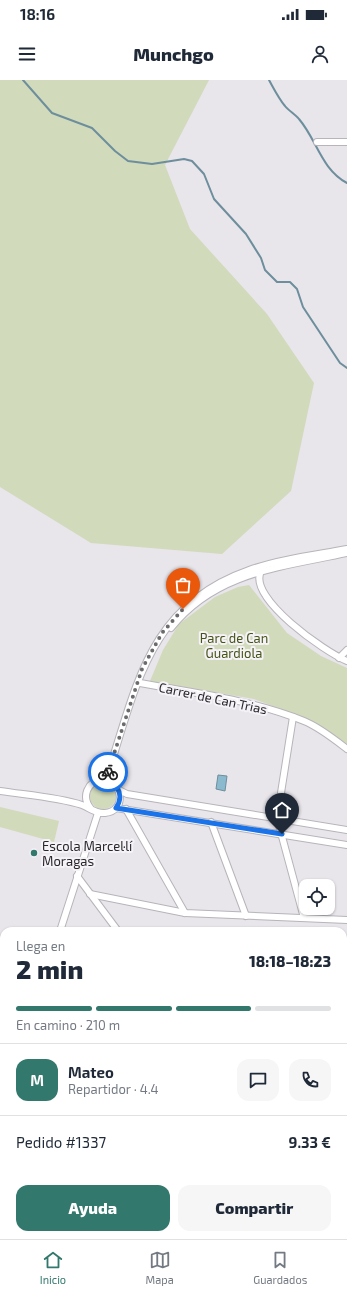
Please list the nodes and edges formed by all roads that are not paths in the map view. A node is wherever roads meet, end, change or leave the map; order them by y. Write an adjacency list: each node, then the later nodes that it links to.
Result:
1 (317, 142): 2 (street)
2 (347, 142)
3 (347, 549): 12 (street)
4 (347, 553): 5 (street)
5 (261, 571): 7 (street); 9 (street)
6 (347, 650): 7 (street)
7 (339, 658): 8 (street)
8 (347, 661)
9 (140, 684): 10 (street, Carrer de Can Trias); 13 (street)
10 (293, 718): 11 (street, Carrer de Can Trias); 21 (street)
11 (347, 749)
12 (98, 780): 13 (street); 15 (street)
13 (117, 787): 17 (street); 21 (street)
14 (0, 791): 16 (street)
15 (86, 795): 16 (street); 18 (street)
16 (73, 803): 18 (street)
17 (116, 808): 19 (street); 20 (street)
18 (92, 809): 20 (street)
19 (126, 809): 22 (street); 28 (street)
20 (98, 813): 26 (street)
21 (277, 818): 23 (street); 24 (street)
22 (211, 822): 24 (street); 29 (street)
23 (347, 830)
24 (282, 834): 25 (street); 30 (street)
25 (347, 844)
26 (77, 876): 27 (street); 32 (street)
27 (90, 894): 28 (street); 33 (street)
28 (185, 913): 29 (street)
29 (246, 916): 30 (street)
30 (304, 918): 31 (street)
31 (347, 920)
32 (61, 927)
33 (115, 927)

